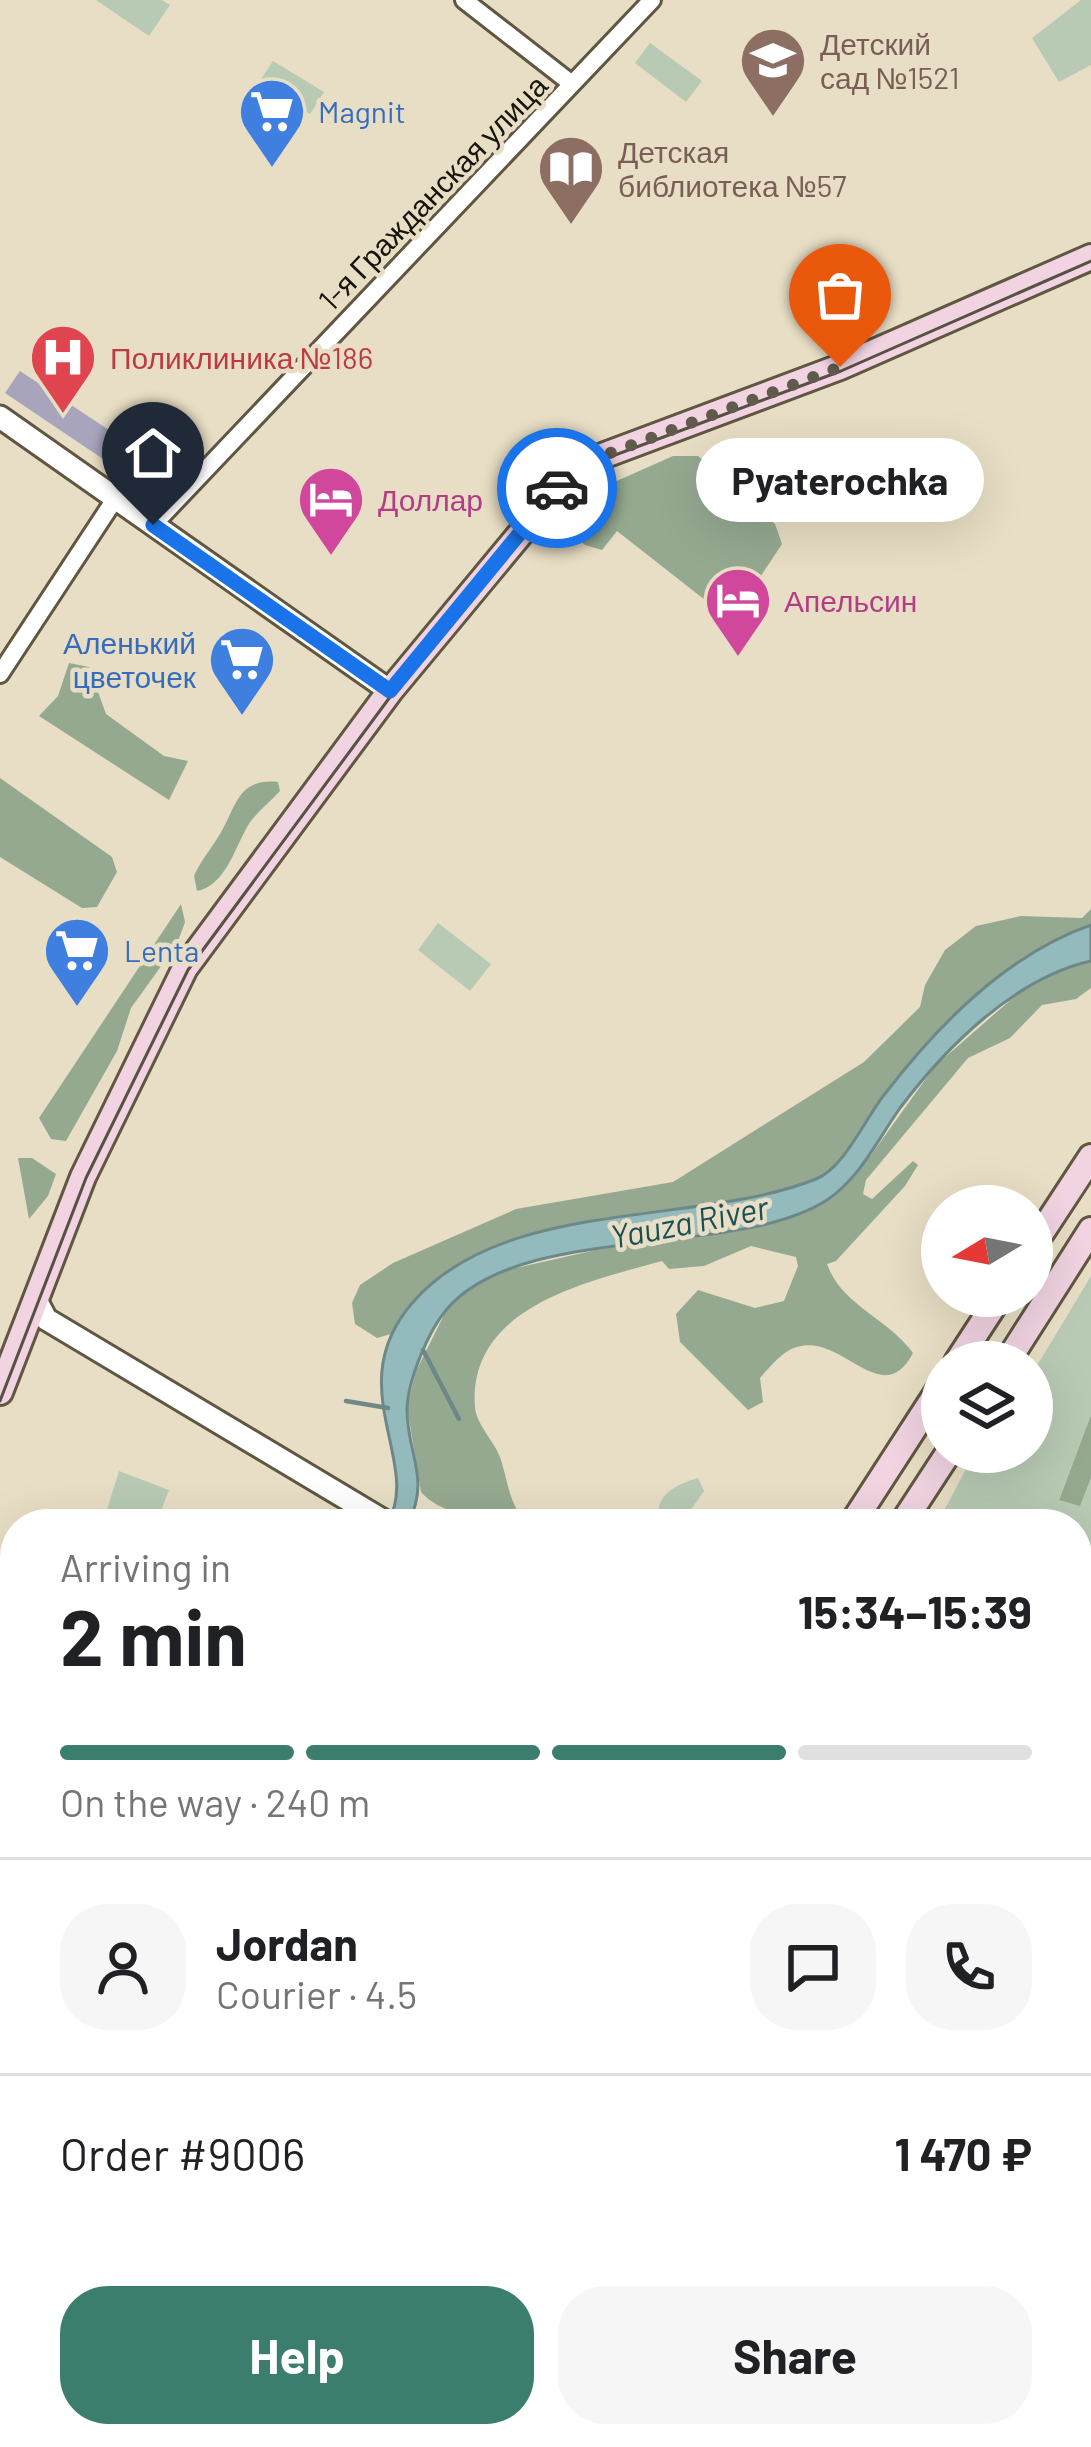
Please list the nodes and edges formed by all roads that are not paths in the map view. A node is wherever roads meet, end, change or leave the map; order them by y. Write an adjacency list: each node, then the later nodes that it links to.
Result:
1 (464, 0): 3 (street)
2 (652, 0): 3 (street, 1-я Гражданская улица)
3 (572, 84): 7 (street, 1-я Гражданская улица)
4 (1091, 257): 9 (main road)
5 (0, 417): 6 (street)
6 (115, 499): 7 (street); 8 (street)
7 (153, 525): 9 (street)
8 (0, 674)
9 (390, 691): 13 (main road)
10 (1091, 1157): 11 (main road)
11 (1053, 1215)
12 (1091, 1230): 14 (main road)
13 (36, 1300): 15 (main road); 16 (street)
14 (1020, 1341)
15 (17, 1349): 16 (street); 17 (main road)
16 (104, 1353): 20 (street)
17 (0, 1392)
18 (921, 1417): 21 (main road)
19 (935, 1473): 22 (main road)
20 (364, 1509)
21 (862, 1509)
22 (912, 1509)

